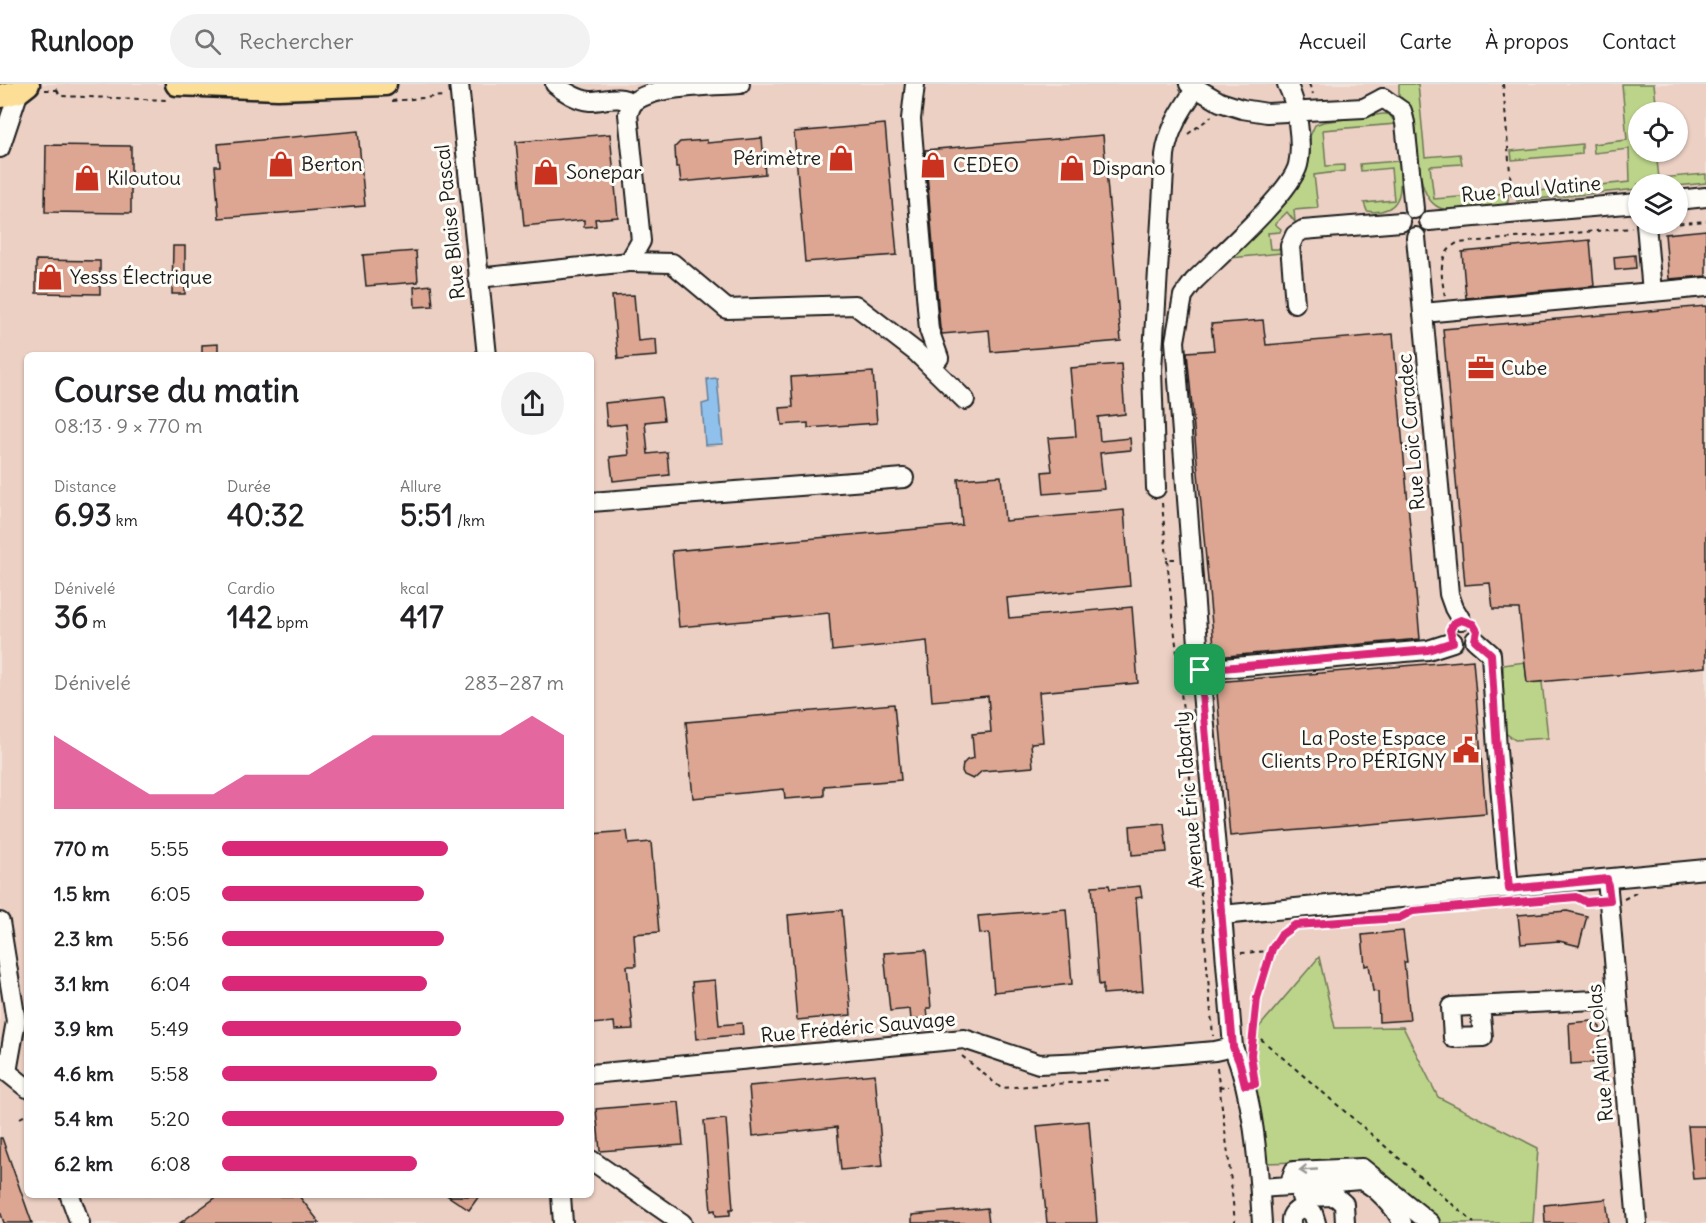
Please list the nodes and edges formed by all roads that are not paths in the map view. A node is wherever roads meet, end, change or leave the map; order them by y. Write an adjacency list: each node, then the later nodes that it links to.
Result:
1 (177, 84): 2 (main road)
2 (385, 84)
3 (459, 84): 21 (street, Rue Blaise Pascal)
4 (555, 84): 11 (street)
5 (740, 84): 11 (street)
6 (915, 84): 27 (street)
7 (1193, 86): 10 (street); 30 (street)
8 (16, 90): 12 (street)
9 (1386, 91): 10 (street); 16 (street)
10 (1293, 94): 35 (street, Avenue Éric Tabarly)
11 (633, 103): 20 (street)
12 (0, 148)
13 (1706, 197): 14 (street)
14 (1688, 199)
15 (1628, 204): 17 (street, Rue Paul Vatine)
16 (1407, 215): 17 (street); 19 (street); 24 (street)
17 (1429, 221): 19 (street)
18 (1647, 234): 23 (street)
19 (1416, 237): 25 (street, Rue Loïc Caradec)
20 (629, 262): 21 (street); 28 (street)
21 (478, 278): 26 (street, Rue Blaise Pascal)
22 (1706, 287): 23 (street)
23 (1652, 292): 25 (street)
24 (1295, 303)
25 (1423, 313): 32 (street, Rue Loïc Caradec)
26 (487, 352)
27 (939, 358)
28 (965, 400)
29 (904, 478): 31 (street)
30 (1159, 491)
31 (594, 502)
32 (1461, 620): 33 (street); 34 (street)
33 (1475, 640): 34 (street); 38 (street)
34 (1453, 642): 35 (street)
35 (1200, 670): 39 (street, Avenue Éric Tabarly)
36 (1706, 869): 37 (street)
37 (1607, 879): 38 (street); 41 (street, Rue Alain Colas)
38 (1509, 889): 39 (street)
39 (1222, 915): 43 (street, Avenue Éric Tabarly)
40 (0, 922): 44 (street)
41 (1617, 999): 42 (street); 61 (street, Rue Alain Colas)
42 (1480, 1006)
43 (1233, 1047): 45 (street, Rue Frédéric Sauvage); 48 (street, Avenue Éric Tabarly)
44 (3, 1072): 46 (street)
45 (594, 1074)
46 (24, 1086)
47 (594, 1162): 54 (street)
48 (1260, 1188): 49 (street); 55 (street, Avenue Éric Tabarly)
49 (1298, 1197): 56 (street); 57 (street); 58 (street); 59 (street); 60 (street, one-way to 49)
50 (71, 1198): 52 (street)
51 (561, 1198): 53 (street)
52 (80, 1223)
53 (563, 1223)
54 (681, 1223)
55 (1262, 1223)
56 (1291, 1223)
57 (1316, 1223)
58 (1345, 1223)
59 (1402, 1223)
60 (1430, 1223)
61 (1637, 1223)

